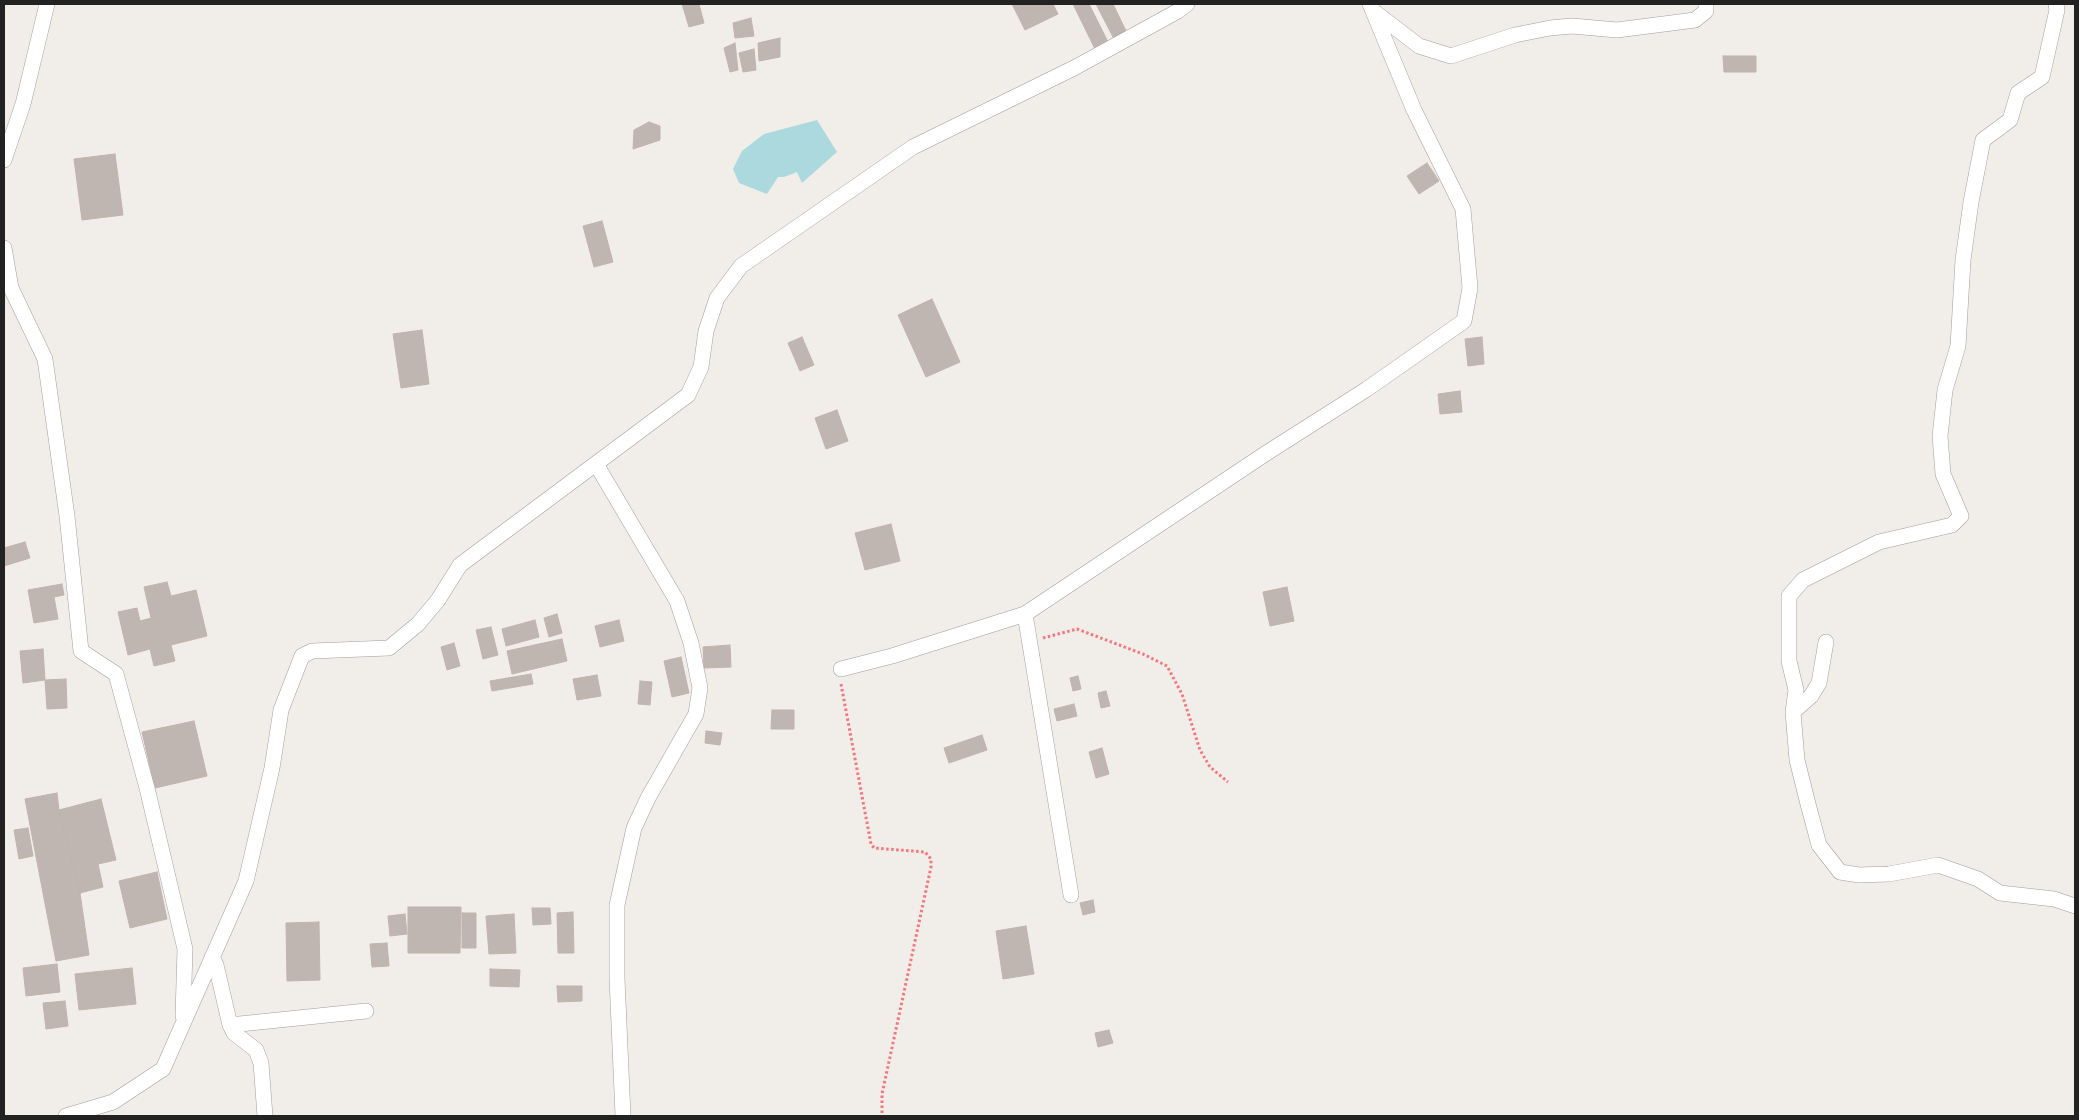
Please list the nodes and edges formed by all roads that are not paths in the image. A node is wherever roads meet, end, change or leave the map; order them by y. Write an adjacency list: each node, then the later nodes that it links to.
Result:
1 (47, 4): 6 (street)
2 (1187, 4): 8 (street)
3 (1706, 4): 5 (street)
4 (2056, 4): 12 (street)
5 (1372, 8): 9 (street)
6 (4, 160)
7 (4, 248): 18 (street)
8 (596, 464): 15 (street); 21 (street)
9 (1024, 614): 11 (street); 13 (street)
10 (1826, 642): 12 (street)
11 (841, 669)
12 (1793, 712): 14 (street)
13 (1071, 895)
14 (2075, 906)
15 (212, 957): 17 (street); 18 (street)
16 (366, 1011): 17 (street)
17 (230, 1024): 20 (street)
18 (182, 1026): 19 (street)
19 (66, 1116)
20 (265, 1116)
21 (623, 1116)

